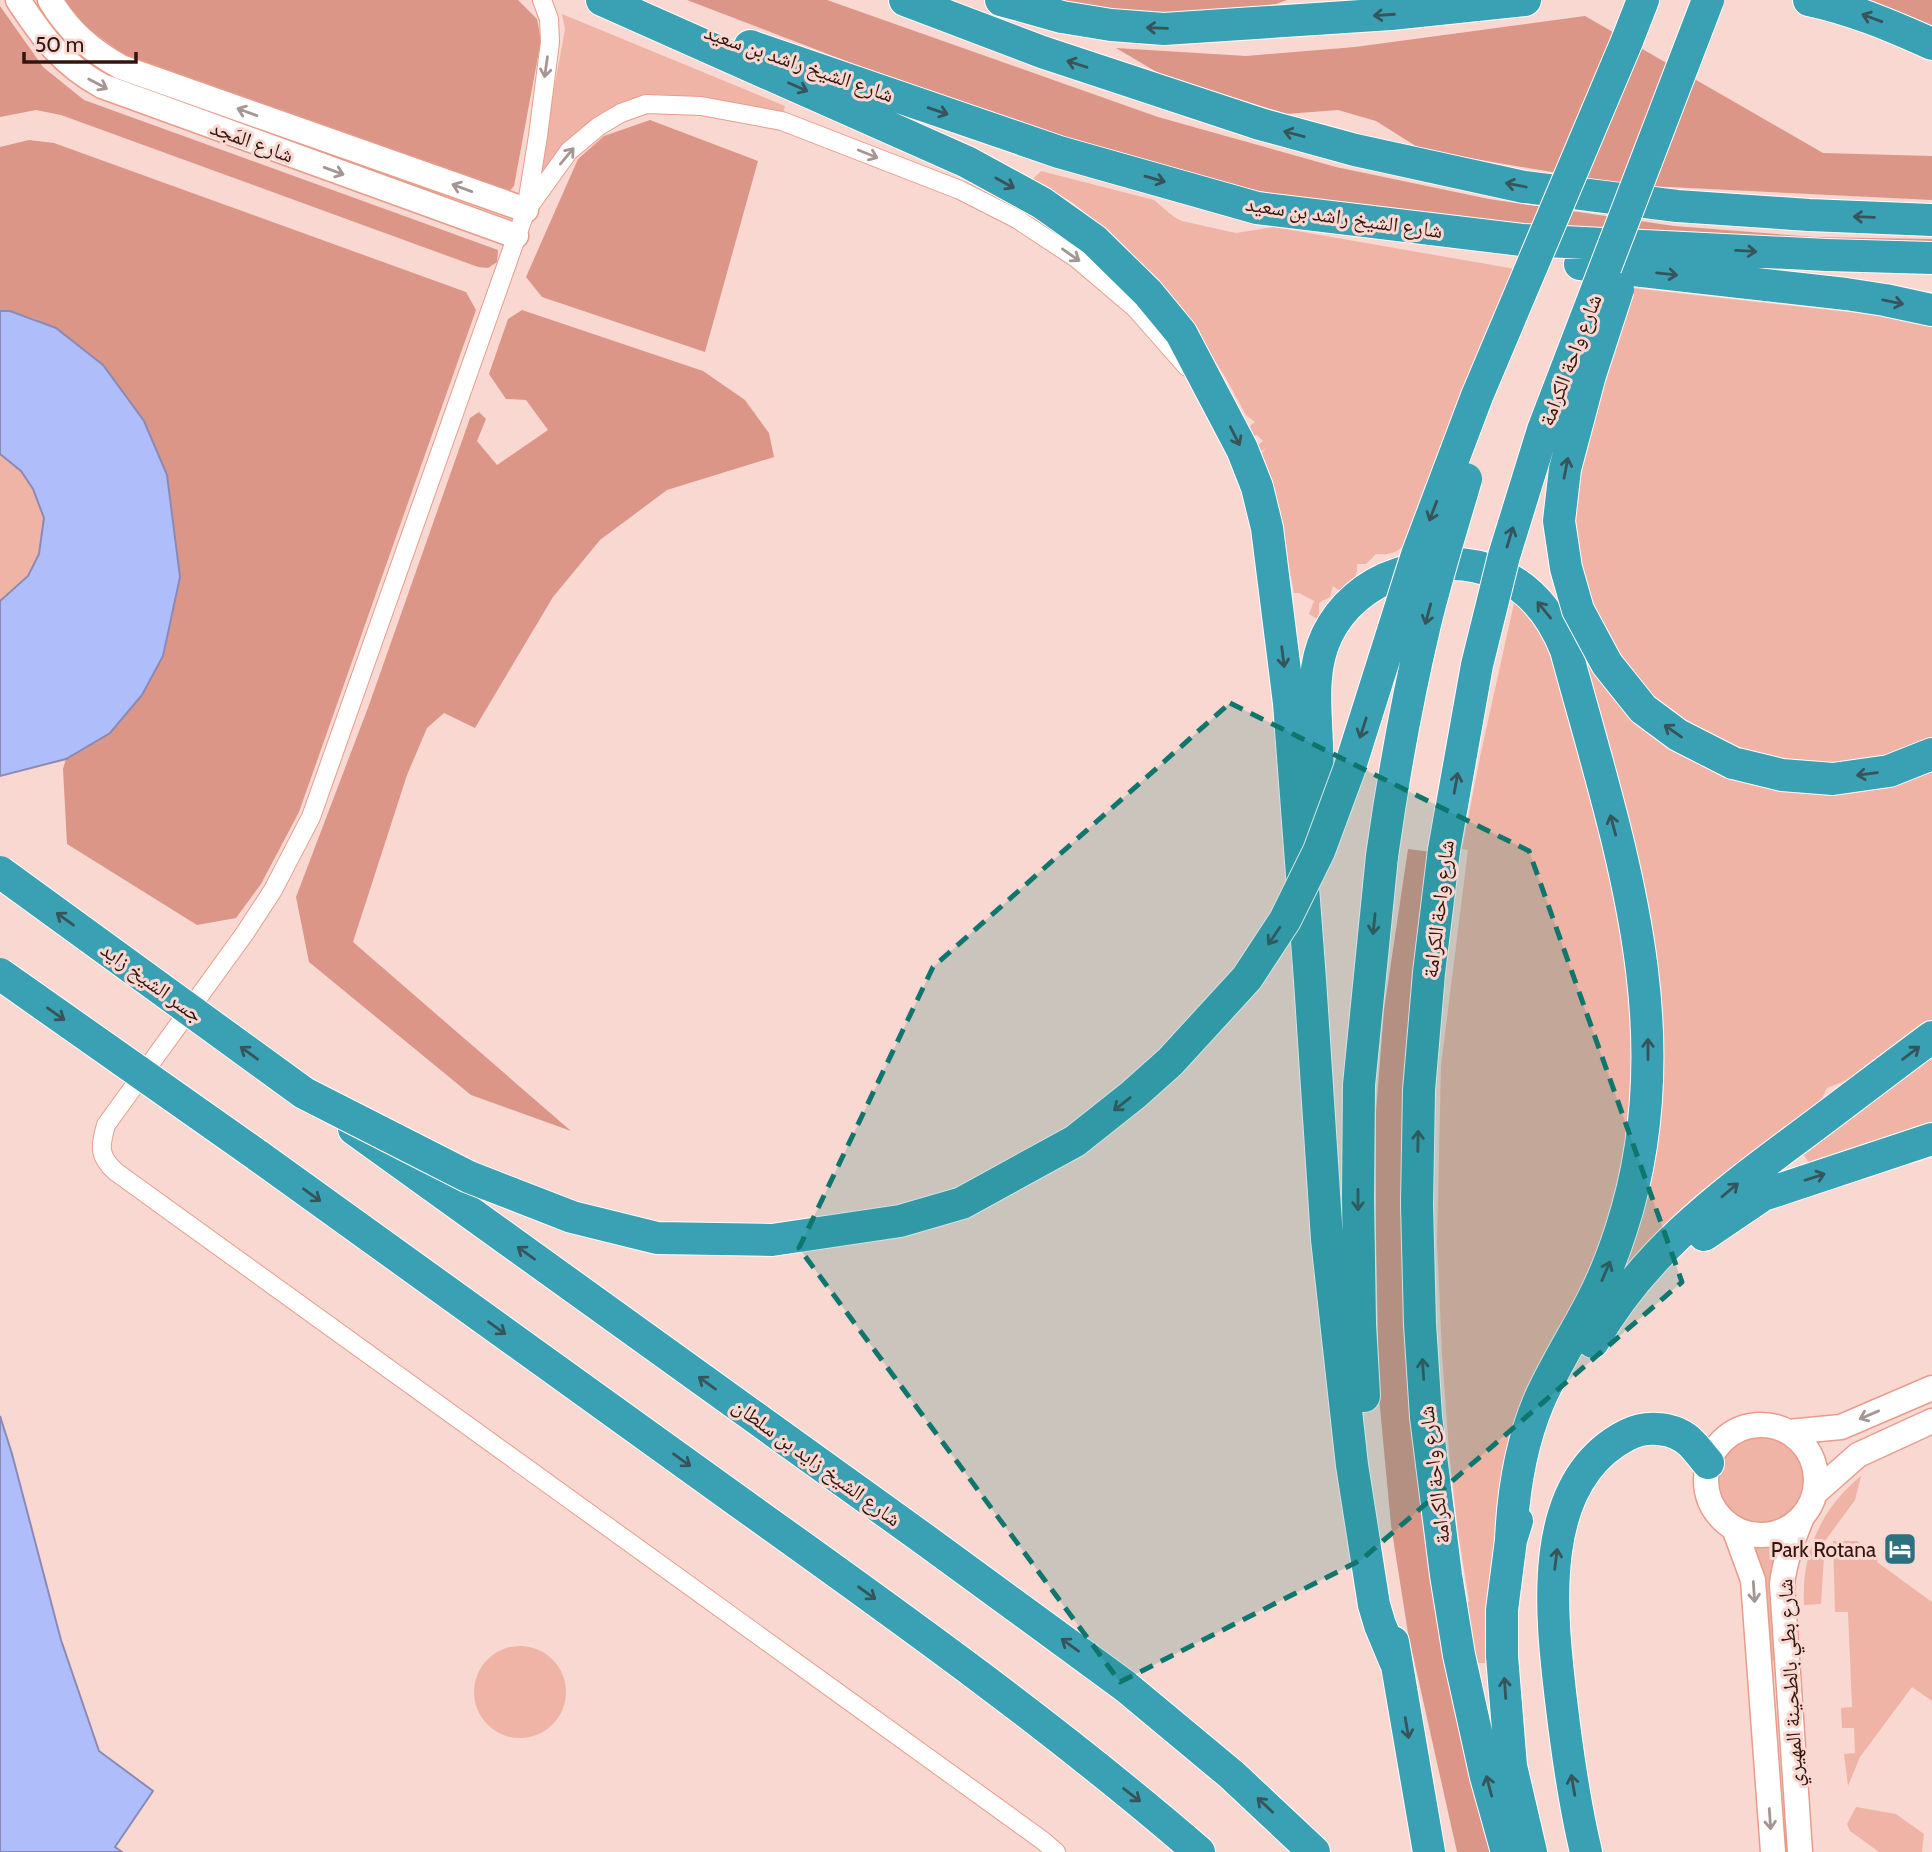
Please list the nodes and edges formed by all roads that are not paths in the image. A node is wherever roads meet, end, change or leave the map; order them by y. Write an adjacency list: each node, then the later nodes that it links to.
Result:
1 (18, 0): 19 (street, شارع المَجد, one-way to 19)
2 (50, 0): 16 (street, شارع المَجد, one-way to 2)
3 (542, 0): 16 (street, one-way to 16)
4 (601, 0): 22 (highway, one-way to 22)
5 (618, 0): 18 (highway, شارع الشيخ راشد بن سعيد, one-way to 18)
6 (905, 0): 17 (highway, one-way to 6)
7 (1001, 0): 13 (highway, one-way to 7)
8 (1322, 0): 13 (highway)
9 (1525, 0): 13 (highway, one-way to 13)
10 (1643, 0): 14 (highway)
11 (1709, 0): 23 (highway, one-way to 11, bridge); 44 (highway, شارع واحة الكرامة, one-way to 11, bridge)
12 (1809, 0): 15 (highway, one-way to 12)
13 (1220, 25)
14 (1628, 41): 28 (highway, one-way to 28, bridge); 39 (highway, one-way to 39, bridge)
15 (1932, 44)
16 (526, 210): 19 (street); 22 (street, one-way to 22)
17 (1932, 220)
18 (1433, 229): 20 (highway, شارع الشيخ راشد بن سعيد, one-way to 20); 21 (highway, one-way to 21)
19 (516, 236): 40 (street)
20 (1932, 258)
21 (1932, 310)
22 (1220, 405): 27 (highway, one-way to 27)
23 (1932, 754)
24 (0, 872): 28 (highway, جسر الشيخ زايد, one-way to 24, bridge)
25 (0, 974): 41 (highway, one-way to 41, bridge)
26 (1932, 1037): 30 (highway, one-way to 26)
27 (1314, 1045): 38 (highway, one-way to 27); 39 (highway)
28 (304, 1093): 42 (highway, شارع الشيخ زايد بن سلطان, one-way to 28, bridge)
29 (1932, 1139): 30 (highway, one-way to 29)
30 (1577, 1371): 38 (highway)
31 (1932, 1388): 33 (street, one-way to 33)
32 (1932, 1421): 35 (street)
33 (1788, 1432): 34 (street); 35 (street)
34 (1708, 1463): 37 (street); 46 (highway, one-way to 34)
35 (1815, 1493): 36 (street)
36 (1802, 1517): 37 (street); 48 (street, شارع بطي بالطحينة المهيري)
37 (1734, 1528): 47 (street, شارع بطي بالطحينة المهيري, one-way to 47)
38 (1511, 1540): 45 (highway, one-way to 38)
39 (1395, 1661): 43 (highway, one-way to 43)
40 (1056, 1852)
41 (1199, 1852)
42 (1314, 1852)
43 (1429, 1852)
44 (1507, 1852)
45 (1531, 1852)
46 (1586, 1852)
47 (1773, 1852)
48 (1800, 1852)

